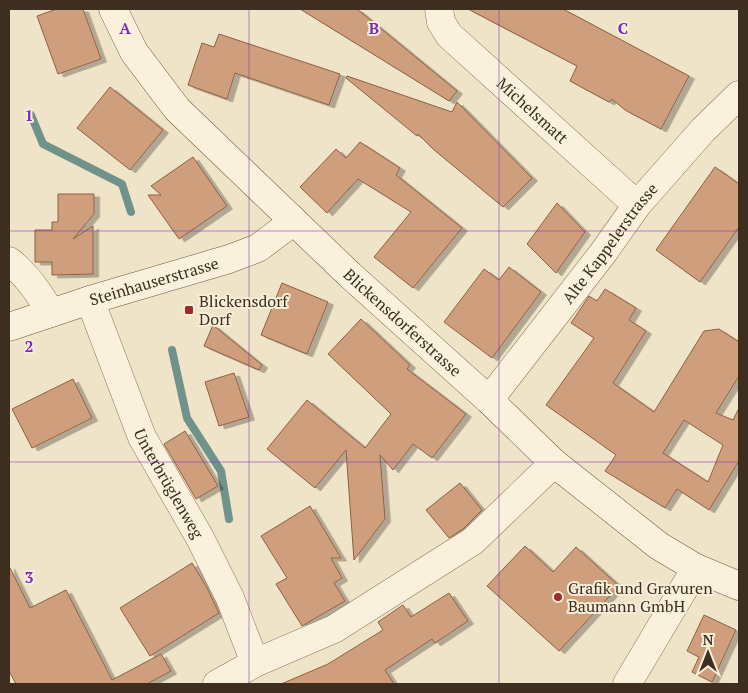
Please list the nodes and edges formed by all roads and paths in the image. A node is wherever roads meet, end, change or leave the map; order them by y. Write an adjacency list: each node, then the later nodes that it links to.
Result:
1 (113, 9): 5 (street, Blickensdorferstrasse)
2 (438, 9): 4 (street, Michelsmatt)
3 (739, 95): 4 (street, Alte Kappelerstrasse)
4 (637, 206): 10 (street, Alte Kappelerstrasse)
5 (292, 220): 7 (street, Steinhauserstrasse); 10 (street, Blickensdorferstrasse)
6 (9, 261): 8 (street)
7 (90, 300): 8 (street, Steinhauserstrasse); 14 (street, Unterbrüglenweg)
8 (51, 313): 9 (street, Steinhauserstrasse)
9 (9, 327)
10 (489, 400): 11 (street, Blickensdorferstrasse)
11 (554, 462): 12 (street, Blickensdorferstrasse); 14 (street)
12 (696, 568): 13 (street, Blickensdorferstrasse); 16 (street)
13 (739, 586)
14 (255, 663): 15 (street)
15 (217, 684)
16 (626, 684)

